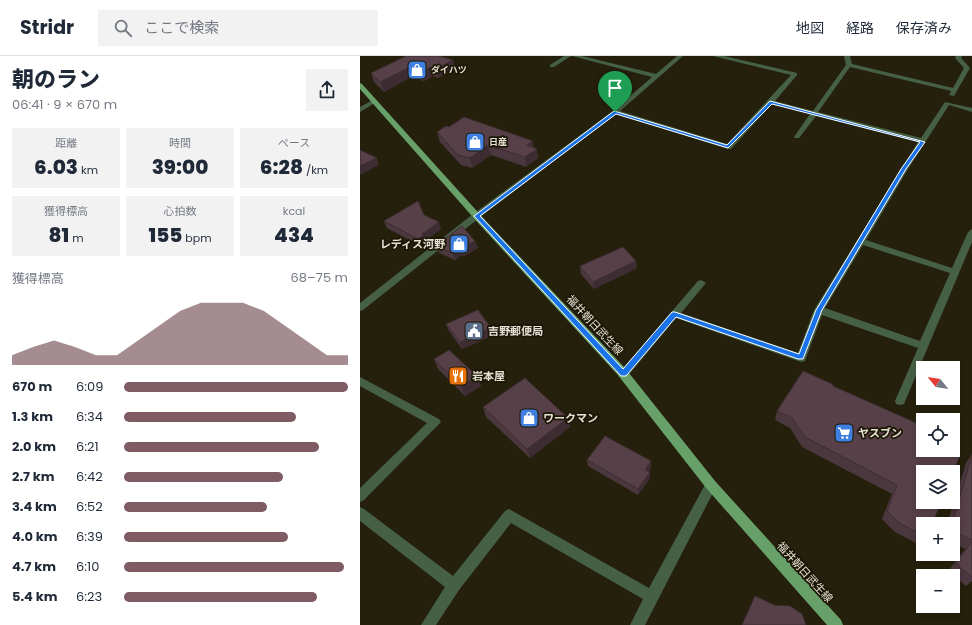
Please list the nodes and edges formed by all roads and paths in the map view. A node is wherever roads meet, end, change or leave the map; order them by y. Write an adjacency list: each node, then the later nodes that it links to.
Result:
1 (568, 56): 8 (street)
2 (575, 56): 10 (street)
3 (680, 56): 10 (street)
4 (716, 56): 14 (street)
5 (847, 56): 7 (street)
6 (959, 56): 9 (street)
7 (849, 65): 12 (street); 19 (street)
8 (552, 66)
9 (969, 69): 12 (street)
10 (657, 76): 18 (street)
11 (360, 85): 13 (main road, 福井朝日武生線)
12 (954, 90): 15 (street)
13 (375, 101): 16 (street); 22 (main road, 福井朝日武生線)
14 (772, 102): 18 (street); 19 (street)
15 (947, 103): 17 (street); 21 (street)
16 (360, 110)
17 (972, 110)
18 (615, 112): 22 (street)
19 (816, 114): 20 (street); 21 (street)
20 (797, 137)
21 (923, 142): 24 (street)
22 (476, 216): 27 (street); 31 (main road, 福井朝日武生線)
23 (972, 232): 25 (street)
24 (861, 240): 25 (street); 28 (street)
25 (955, 272): 30 (street)
26 (701, 283): 29 (street)
27 (360, 308)
28 (819, 310): 29 (street); 30 (street)
29 (675, 314): 31 (street)
30 (924, 346): 33 (street)
31 (623, 374): 34 (main road, 福井朝日武生線)
32 (360, 381): 35 (street)
33 (900, 401)
34 (711, 485): 38 (street); 41 (main road, 福井朝日武生線)
35 (360, 496)
36 (360, 512): 37 (street)
37 (454, 585): 38 (street); 39 (street)
38 (652, 597): 40 (street)
39 (428, 625)
40 (637, 625)
41 (836, 625)

